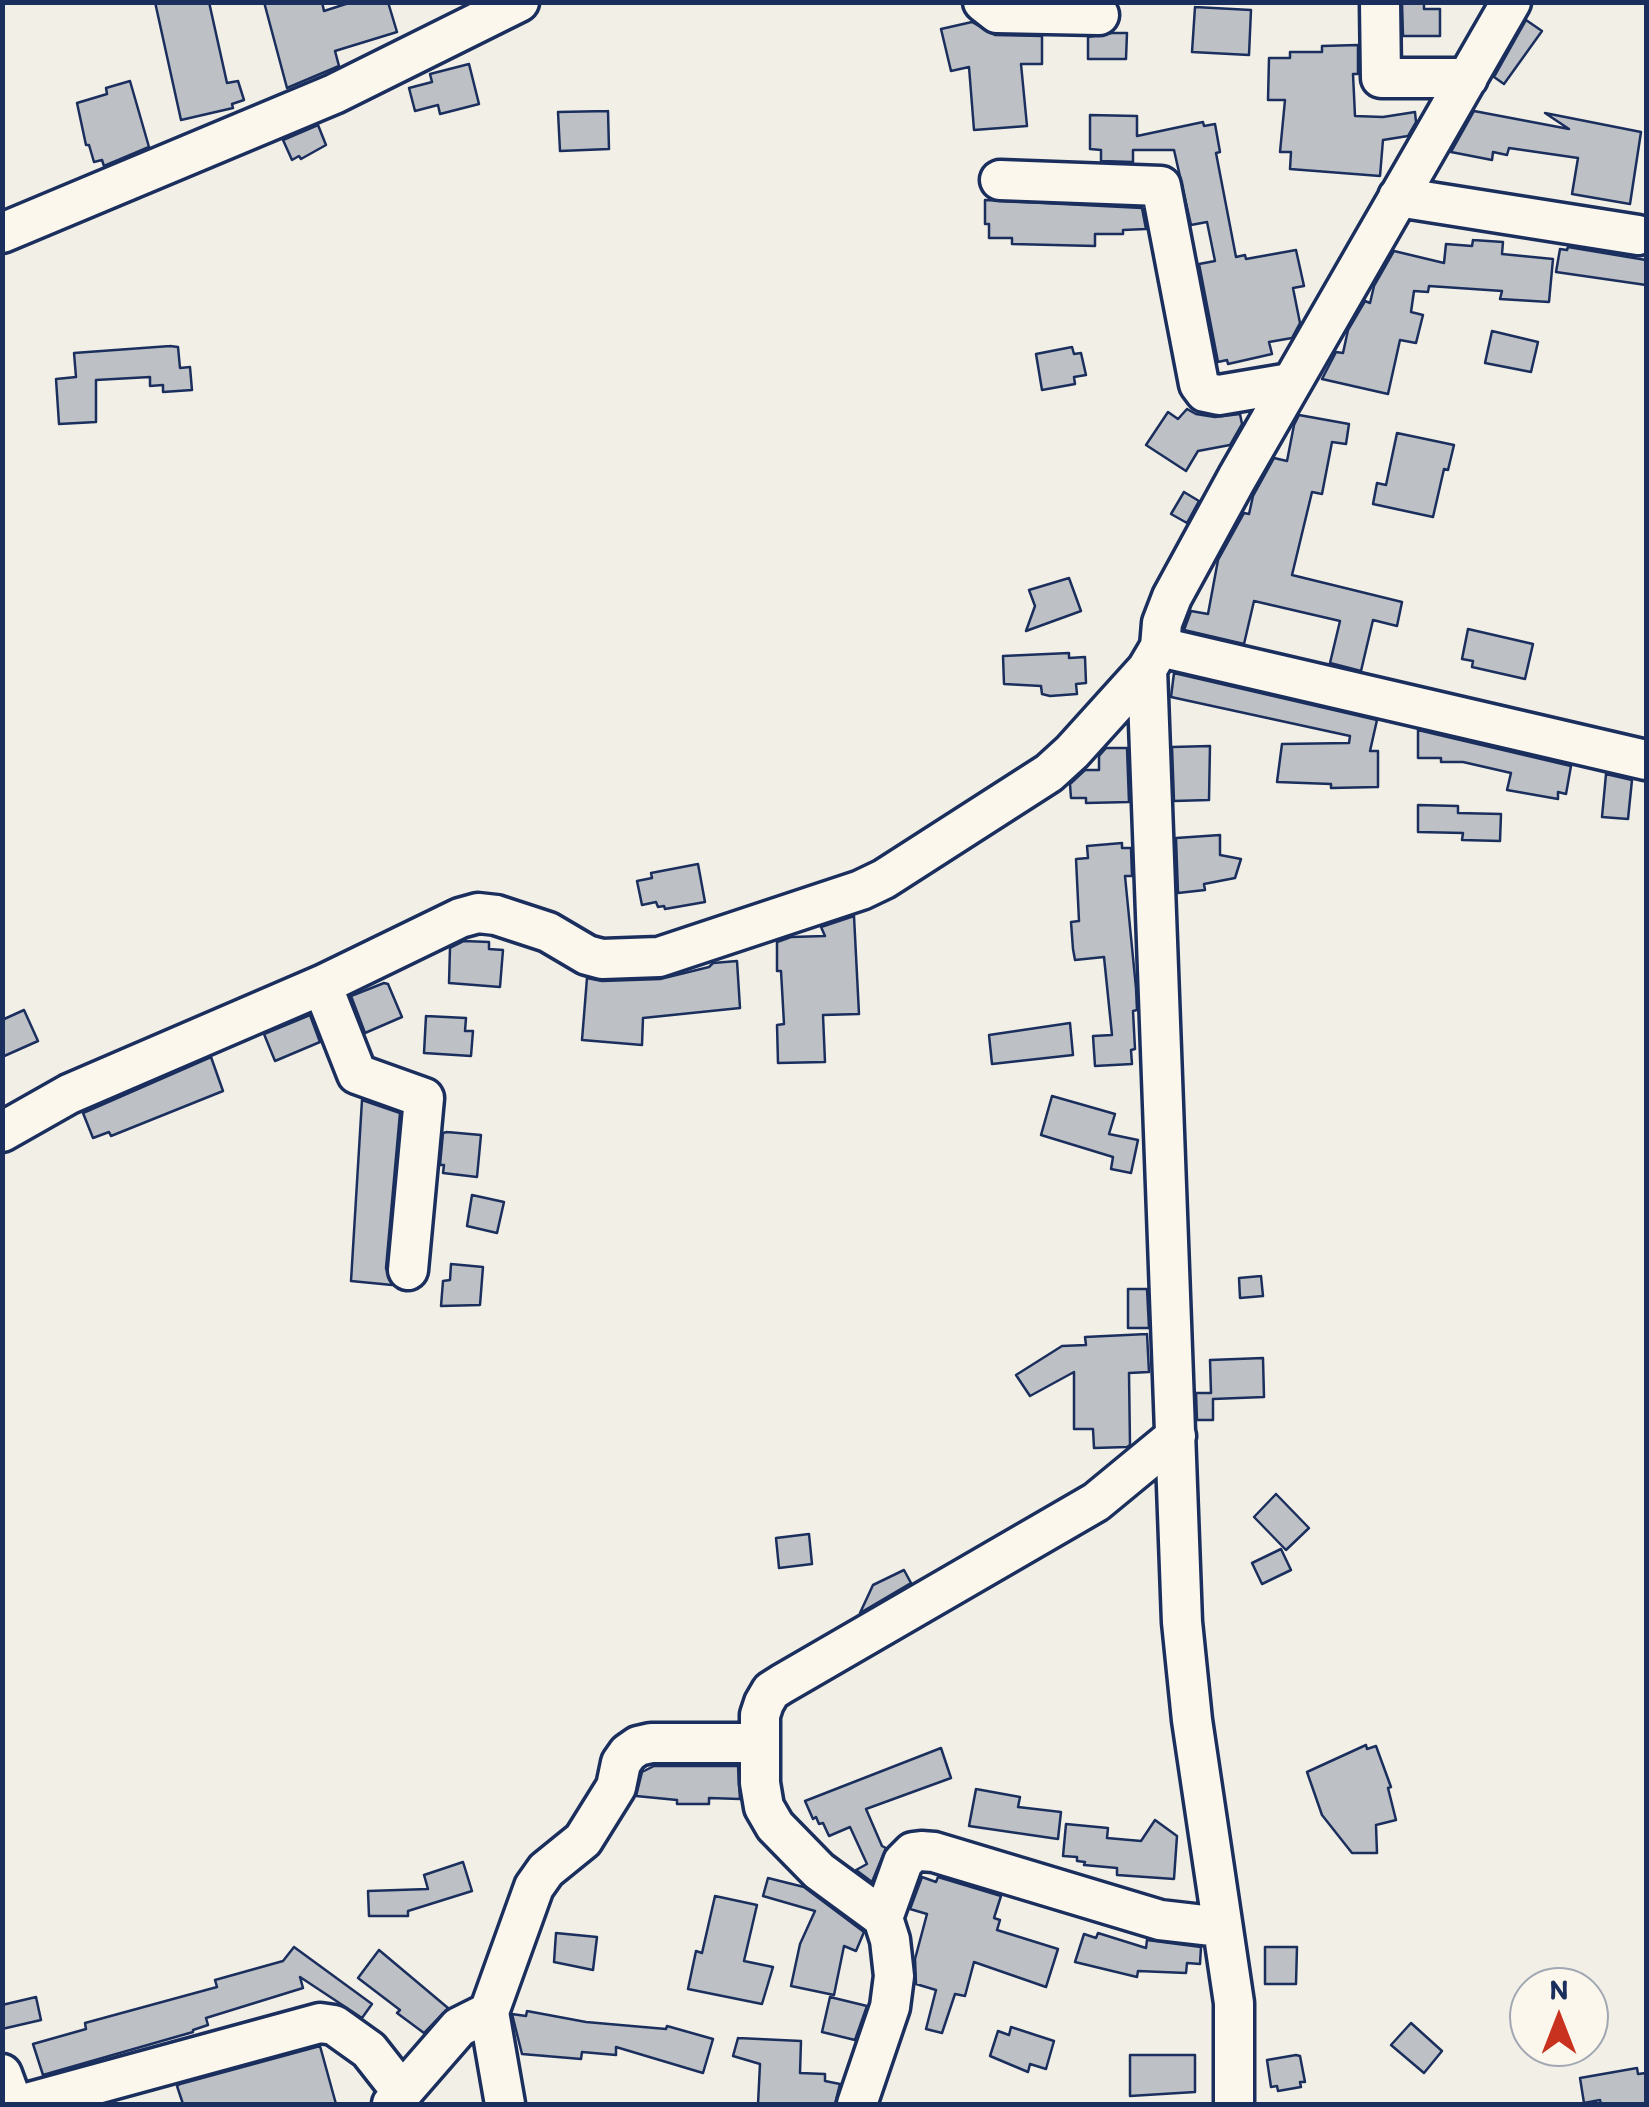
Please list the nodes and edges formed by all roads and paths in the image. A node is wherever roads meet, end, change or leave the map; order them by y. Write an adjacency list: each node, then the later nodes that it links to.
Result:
1 (519, 2): 9 (street)
2 (982, 2): 5 (street)
3 (1380, 2): 6 (street)
4 (1512, 2): 6 (street)
5 (1080, 26)
6 (1468, 78): 8 (street)
7 (1000, 180): 11 (street)
8 (1398, 198): 10 (street); 11 (street)
9 (2, 233)
10 (1638, 234)
11 (1290, 383): 12 (street)
12 (1154, 658): 13 (street); 14 (street); 17 (street)
13 (1646, 760)
14 (322, 985): 15 (street); 16 (street)
15 (2, 1132)
16 (408, 1270)
17 (1176, 1436): 18 (street); 20 (street)
18 (760, 1743): 19 (street); 21 (street)
19 (883, 1918): 20 (street); 27 (street)
20 (1221, 1927): 28 (street)
21 (489, 2012): 23 (street); 26 (street)
22 (2, 2074): 24 (street)
23 (397, 2098): 25 (street)
24 (12, 2104)
25 (23, 2104)
26 (506, 2104)
27 (857, 2104)
28 (1234, 2104)

